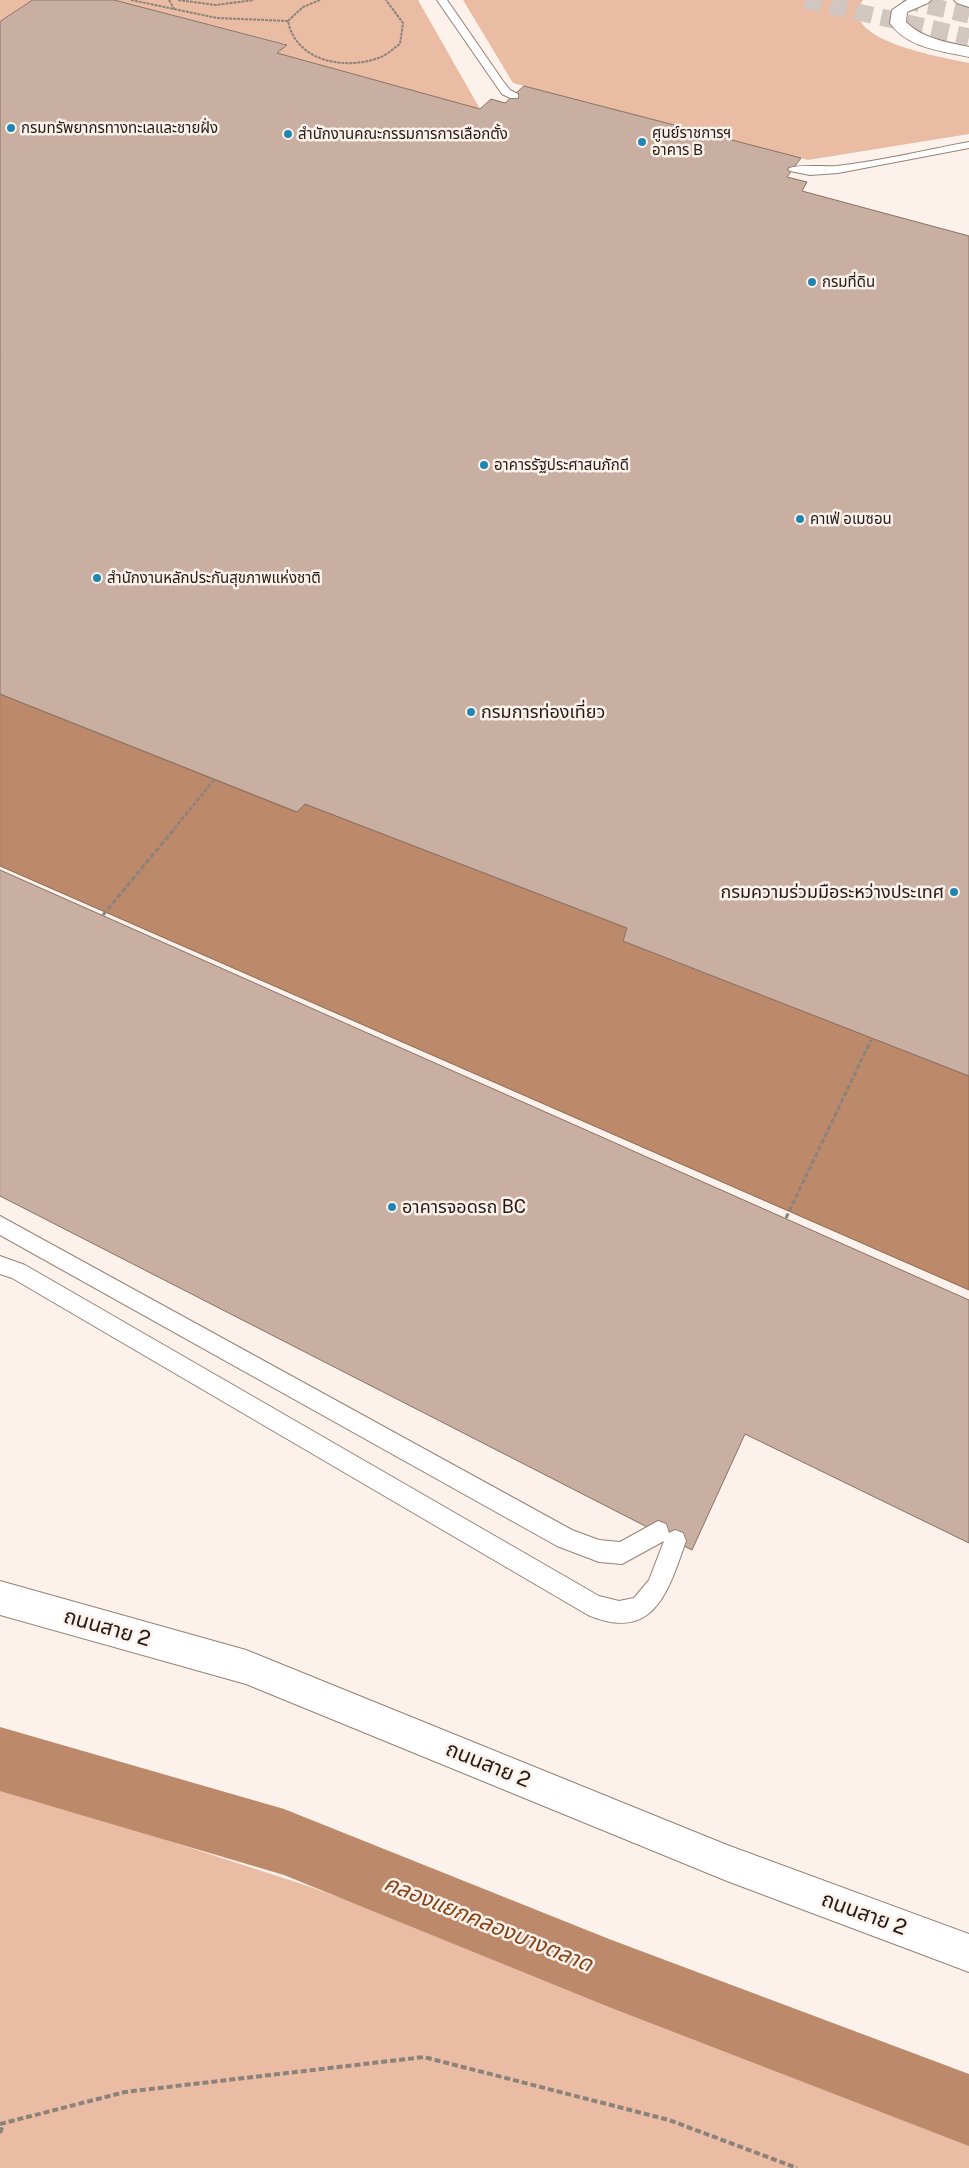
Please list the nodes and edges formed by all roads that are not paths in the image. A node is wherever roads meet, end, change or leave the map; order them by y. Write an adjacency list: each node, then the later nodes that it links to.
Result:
1 (442, 0): 6 (lane)
2 (923, 0): 5 (street)
3 (962, 0): 4 (street)
4 (969, 2)
5 (969, 52)
6 (514, 96)
7 (969, 145): 8 (lane)
8 (794, 169)
9 (4, 1226): 11 (lane)
10 (0, 1265): 11 (lane)
11 (667, 1537)
12 (0, 1598): 13 (street, ถนนสาย 2)
13 (969, 1953)

